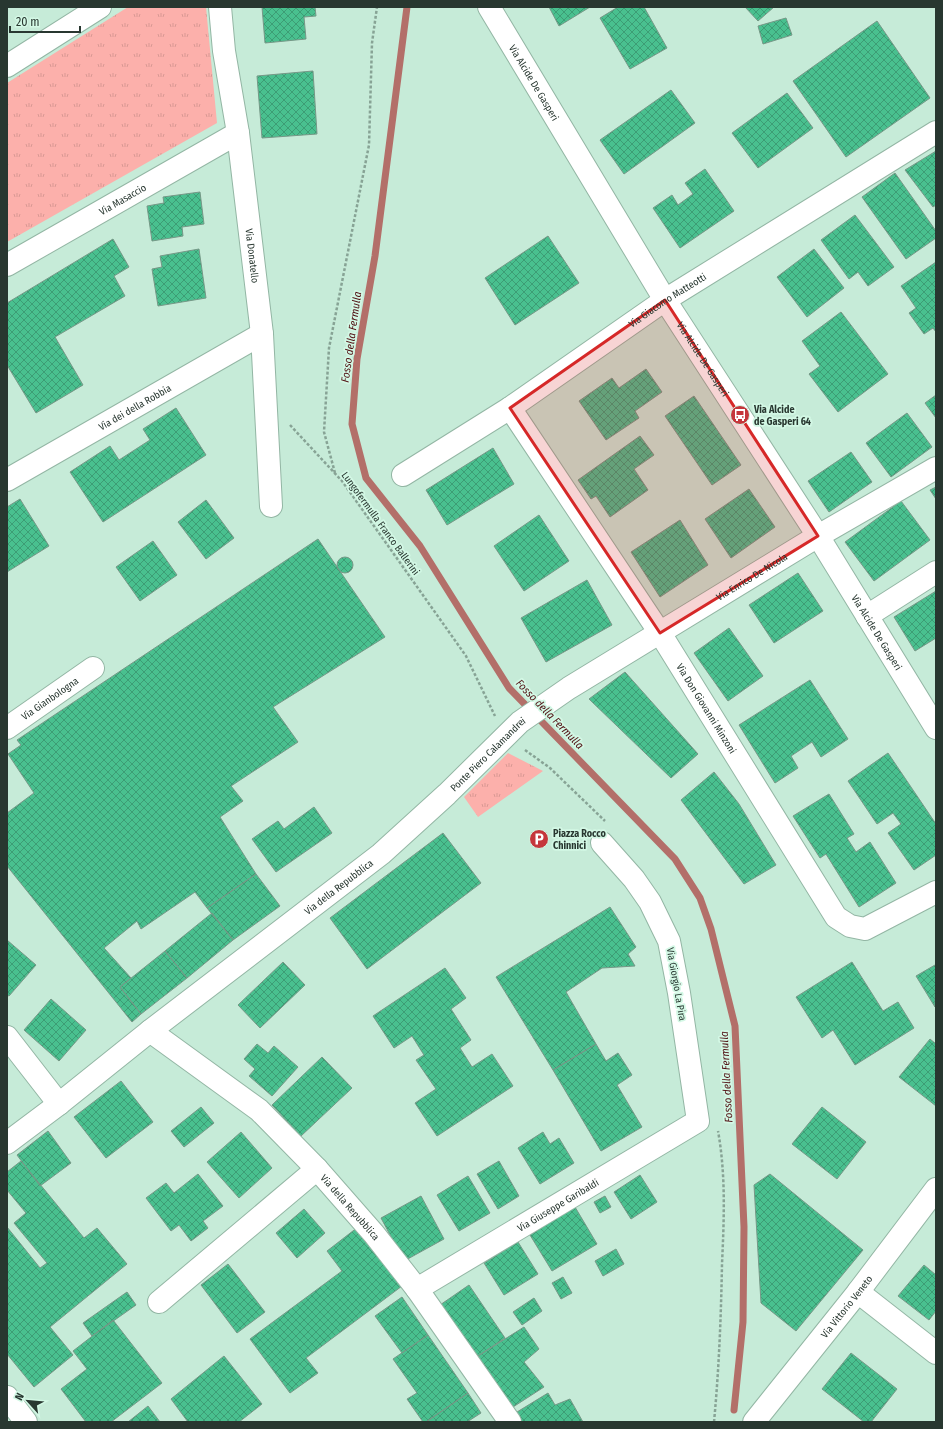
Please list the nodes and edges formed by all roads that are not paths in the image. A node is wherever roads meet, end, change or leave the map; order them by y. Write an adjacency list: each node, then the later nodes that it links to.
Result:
1 (100, 7): 4 (street)
2 (220, 7): 6 (street, Via Donatello)
3 (489, 7): 8 (street, Via Alcide De Gasperi)
4 (7, 66)
5 (936, 132): 8 (street, Via Giacomo Matteotti)
6 (238, 133): 7 (street, Via Masaccio); 9 (street, Via Donatello)
7 (7, 265)
8 (665, 300): 10 (street, Via Giacomo Matteotti); 15 (street, Via Alcide De Gasperi)
9 (262, 334): 13 (street, Via dei della Robbia); 14 (street, Via Donatello)
10 (510, 408): 12 (street, Via Giacomo Matteotti); 18 (street, Via Don Giovanni Minzoni)
11 (936, 468): 15 (street, Via Enrico De Nicola)
12 (404, 475)
13 (7, 480)
14 (271, 506)
15 (818, 536): 17 (street, Via Alcide De Gasperi); 18 (street, Via Enrico De Nicola)
16 (936, 572): 17 (street)
17 (867, 616): 22 (street, Via Alcide De Gasperi)
18 (660, 633): 20 (street, Via Enrico De Nicola); 25 (street, Via Don Giovanni Minzoni)
19 (93, 668): 21 (street, Via Gianbologna)
20 (569, 688): 23 (street, Ponte Piero Calamandrei)
21 (7, 728)
22 (936, 728)
23 (447, 794): 26 (street, Via della Repubblica)
24 (602, 843): 29 (street, Via Giorgio La Pira)
25 (936, 892)
26 (150, 1031): 28 (street, Via della Repubblica); 31 (street, Via della Repubblica)
27 (7, 1037): 28 (street)
28 (59, 1104): 30 (street, Via della Repubblica)
29 (698, 1121): 33 (street, Via Giuseppe Garibaldi)
30 (7, 1143)
31 (317, 1169): 33 (street, Via della Repubblica); 35 (street)
32 (936, 1188): 34 (street, Via Vittorio Veneto)
33 (418, 1288): 39 (street, Via della Repubblica)
34 (858, 1292): 36 (street); 40 (street, Via Vittorio Veneto)
35 (159, 1302)
36 (936, 1353)
37 (7, 1397): 38 (street)
38 (26, 1422)
39 (510, 1422)
40 (754, 1422)

